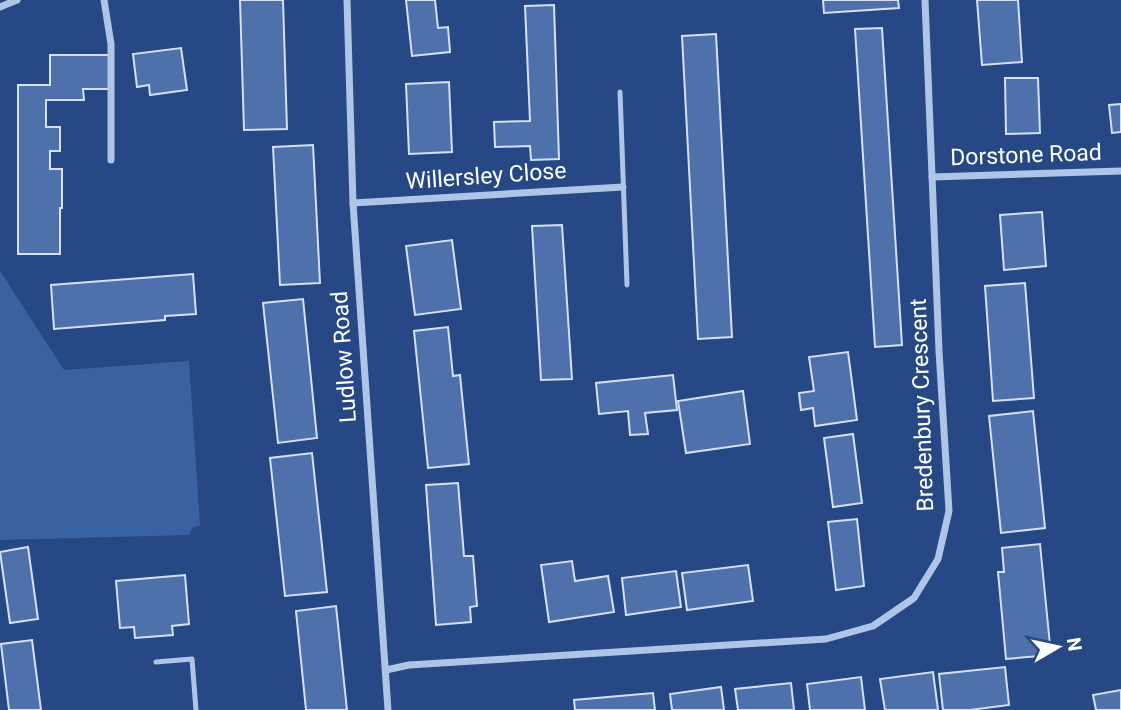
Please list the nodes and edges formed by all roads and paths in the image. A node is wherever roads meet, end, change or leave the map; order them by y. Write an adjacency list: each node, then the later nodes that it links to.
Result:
1 (17, 0): 5 (street)
2 (104, 0): 7 (street)
3 (347, 0): 11 (street, Ludlow Road)
4 (925, 0): 9 (street, Bredenbury Crescent)
5 (0, 7)
6 (620, 92): 10 (lane)
7 (111, 160)
8 (1121, 171): 9 (street, Dorstone Road)
9 (932, 177): 14 (street, Bredenbury Crescent)
10 (622, 187): 11 (street, Willersley Close); 12 (lane)
11 (353, 203): 14 (street, Ludlow Road)
12 (627, 285)
13 (156, 662): 15 (lane)
14 (386, 670): 16 (street, Ludlow Road)
15 (196, 710)
16 (388, 710)

